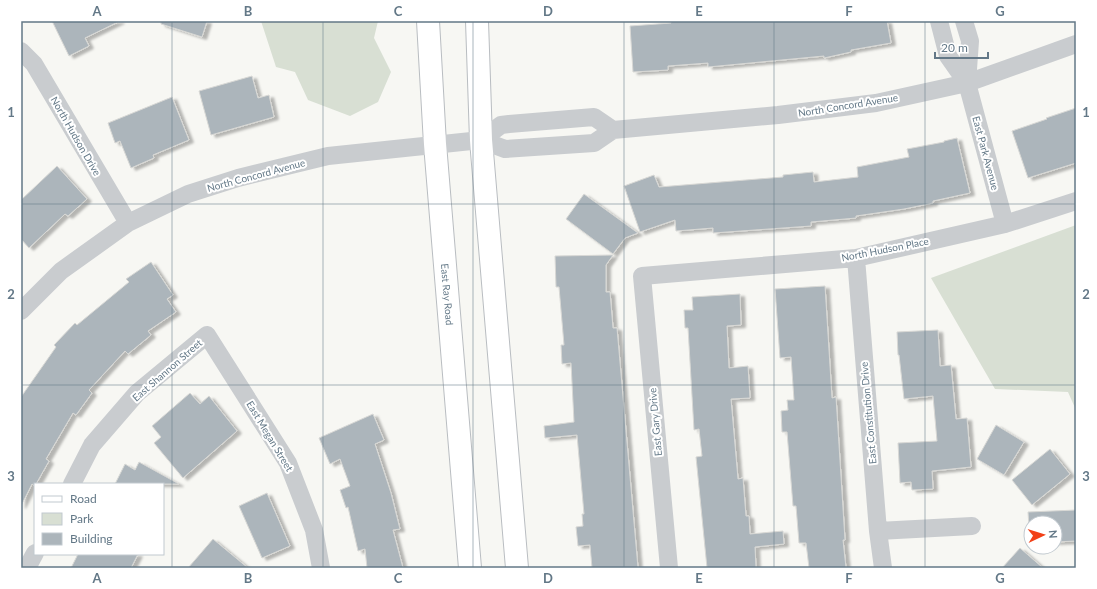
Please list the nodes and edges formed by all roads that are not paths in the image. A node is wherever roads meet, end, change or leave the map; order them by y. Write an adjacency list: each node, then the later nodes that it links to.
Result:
1 (428, 21): 10 (main road, East Ray Road)
2 (477, 21): 9 (main road)
3 (939, 21): 7 (street, East Park Avenue)
4 (964, 21): 7 (street, East Park Avenue)
5 (1076, 44): 7 (street, North Concord Avenue)
6 (21, 51): 12 (street, North Hudson Drive)
7 (968, 83): 8 (street, North Concord Avenue); 13 (street, East Park Avenue)
8 (613, 130): 9 (street, North Concord Avenue); 9 (street)
9 (481, 140): 10 (street, North Concord Avenue); 25 (main road)
10 (435, 144): 12 (street, North Concord Avenue); 24 (main road, East Ray Road)
11 (1076, 200): 13 (street, North Hudson Place)
12 (128, 224): 16 (street, North Concord Avenue)
13 (1005, 224): 14 (street, North Hudson Place)
14 (856, 258): 15 (street, North Hudson Place); 20 (street, East Constitution Drive)
15 (642, 276): 26 (street, East Gary Drive)
16 (21, 311)
17 (207, 335): 18 (street, East Shannon Street); 23 (street, East Megan Street)
18 (73, 483)
19 (972, 526): 20 (street)
20 (878, 530): 27 (street, East Constitution Drive)
21 (34, 555): 22 (street)
22 (27, 568)
23 (321, 568)
24 (470, 568)
25 (517, 568)
26 (669, 568)
27 (883, 568)

